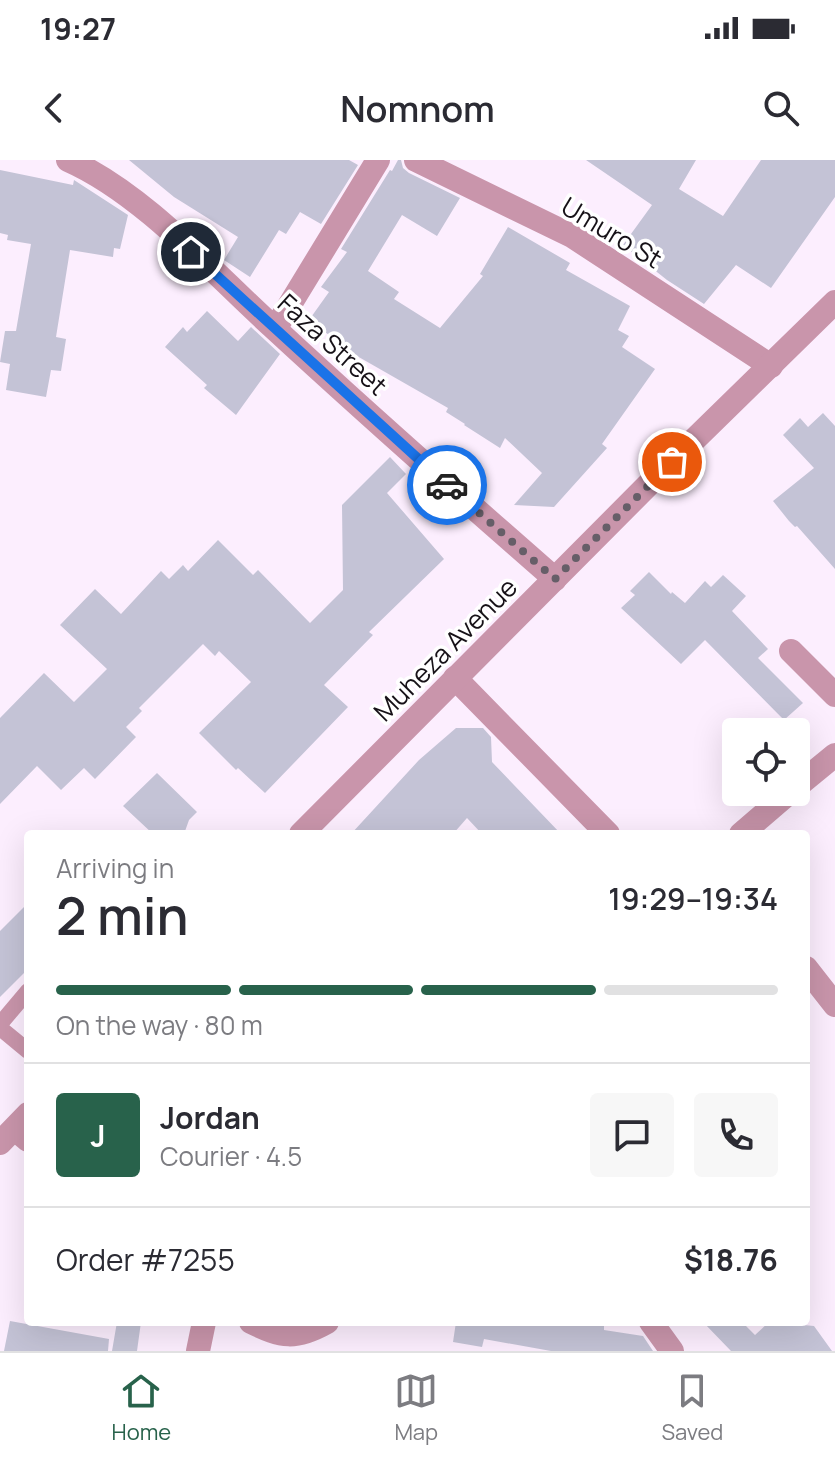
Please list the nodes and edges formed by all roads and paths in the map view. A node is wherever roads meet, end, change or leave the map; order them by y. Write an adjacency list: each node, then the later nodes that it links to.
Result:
1 (68, 160): 5 (street, Faza Street)
2 (378, 160): 5 (street)
3 (416, 160): 6 (street, Umuro St)
4 (835, 302): 6 (street, Muheza Avenue)
5 (275, 329): 7 (street, Faza Street)
6 (771, 366): 7 (street, Muheza Avenue)
7 (555, 579): 9 (street, Muheza Avenue)
8 (791, 651): 10 (street)
9 (455, 678): 14 (street, Muheza Avenue); 15 (street)
10 (835, 695)
11 (835, 755): 12 (street)
12 (810, 776)
13 (774, 806): 16 (street)
14 (305, 830)
15 (604, 830)
16 (746, 830)
17 (810, 973): 19 (street)
18 (24, 996): 20 (lane)
19 (835, 1005)
20 (0, 1026): 21 (lane)
21 (24, 1047)
22 (203, 1326): 26 (street)
23 (259, 1326): 24 (street)
24 (320, 1326)
25 (654, 1326): 27 (street)
26 (198, 1351)
27 (672, 1351)

